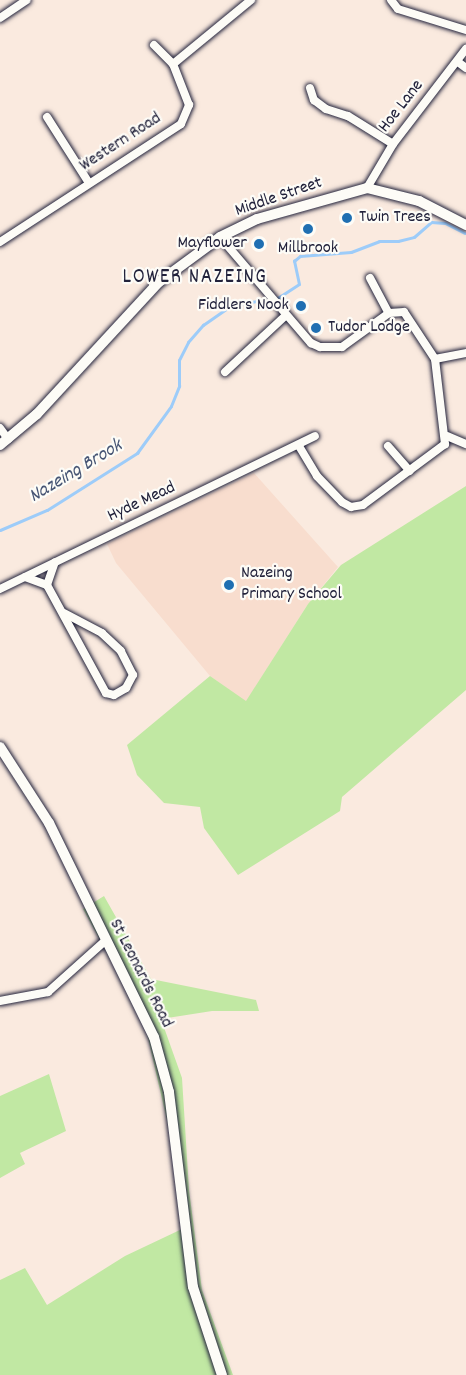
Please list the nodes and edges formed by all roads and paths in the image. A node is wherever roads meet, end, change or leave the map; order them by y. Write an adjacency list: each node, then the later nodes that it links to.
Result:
1 (27, 0): 4 (street)
2 (250, 0): 9 (street)
3 (391, 0): 5 (street)
4 (0, 18)
5 (466, 30)
6 (154, 45): 9 (street)
7 (466, 49): 8 (street, Hoe Lane)
8 (458, 62): 10 (street); 13 (street, Hoe Lane)
9 (173, 64): 14 (street, Western Road)
10 (466, 68)
11 (310, 88): 13 (street)
12 (47, 117): 14 (street)
13 (393, 144): 15 (street, Hoe Lane)
14 (89, 183): 18 (street, Western Road)
15 (367, 189): 16 (main road, Middle Street); 17 (main road, Middle Street)
16 (466, 225)
17 (220, 237): 21 (street); 28 (main road, Middle Street)
18 (0, 242)
19 (370, 278): 20 (street)
20 (389, 313): 21 (street); 23 (street)
21 (285, 316): 24 (street)
22 (465, 353): 23 (street)
23 (435, 359): 27 (street)
24 (225, 372)
25 (0, 428): 28 (street)
26 (315, 436): 30 (street, Hyde Mead)
27 (447, 436): 29 (street); 32 (street)
28 (4, 442)
29 (466, 444)
30 (299, 446): 32 (street); 33 (street, Hyde Mead)
31 (388, 446): 32 (street)
32 (410, 471)
33 (54, 562): 34 (street, Hyde Mead); 35 (street)
34 (25, 577): 35 (street); 36 (street, Hyde Mead)
35 (47, 585): 37 (street)
36 (0, 589)
37 (64, 613): 37 (street)
38 (0, 747): 39 (main road, St Leonards Road)
39 (105, 941): 40 (street); 41 (main road, St Leonards Road)
40 (0, 1002)
41 (222, 1375)

